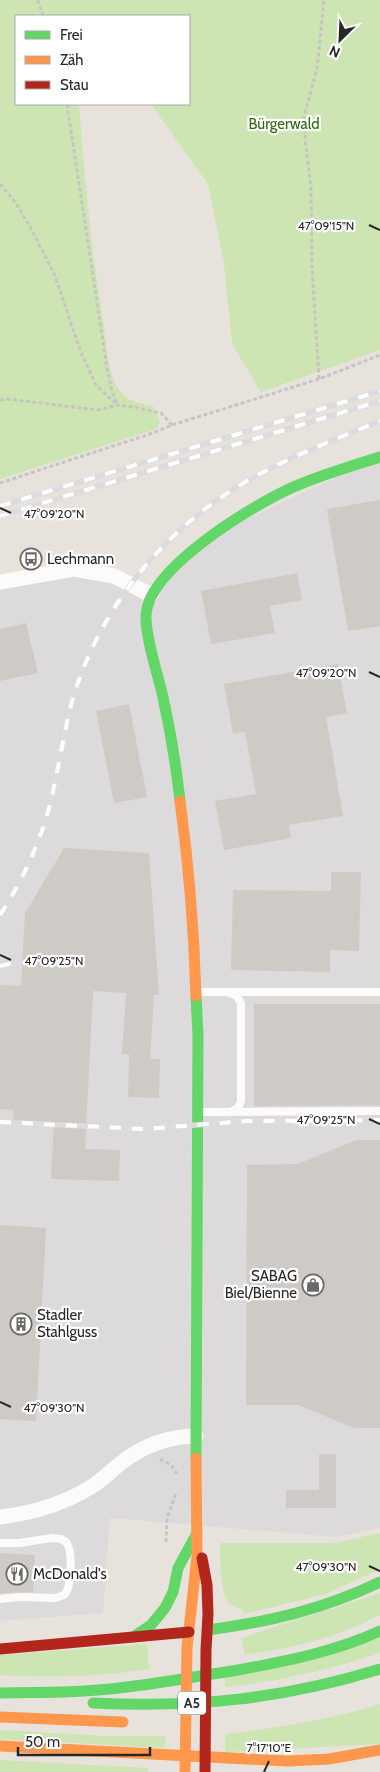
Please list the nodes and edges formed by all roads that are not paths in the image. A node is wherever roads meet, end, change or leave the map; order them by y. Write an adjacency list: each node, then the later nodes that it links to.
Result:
1 (380, 457): 3 (main road)
2 (0, 582): 3 (street)
3 (152, 595): 4 (main road)
4 (196, 992): 5 (lane); 8 (main road)
5 (227, 992): 6 (lane); 9 (lane)
6 (380, 992)
7 (380, 1111): 9 (lane)
8 (196, 1112): 9 (lane); 10 (main road)
9 (231, 1112)
10 (196, 1436): 11 (street); 12 (main road)
11 (0, 1517)
12 (197, 1533): 18 (main road); 20 (main road); 21 (main road)
13 (0, 1543): 14 (lane)
14 (19, 1543): 15 (lane); 17 (lane)
15 (0, 1549)
16 (380, 1582): 18 (main road)
17 (0, 1598)
18 (208, 1630): 20 (main road); 32 (main road)
19 (380, 1631): 24 (main road)
20 (189, 1632): 21 (main road); 31 (main road)
21 (133, 1637): 22 (main road)
22 (0, 1649)
23 (380, 1669): 24 (main road, A5)
24 (0, 1694)
25 (0, 1717): 27 (main road)
26 (216, 1721): 28 (main road, A5)
27 (133, 1722)
28 (171, 1722)
29 (0, 1746): 30 (main road)
30 (380, 1750)
31 (186, 1772)
32 (206, 1772)

